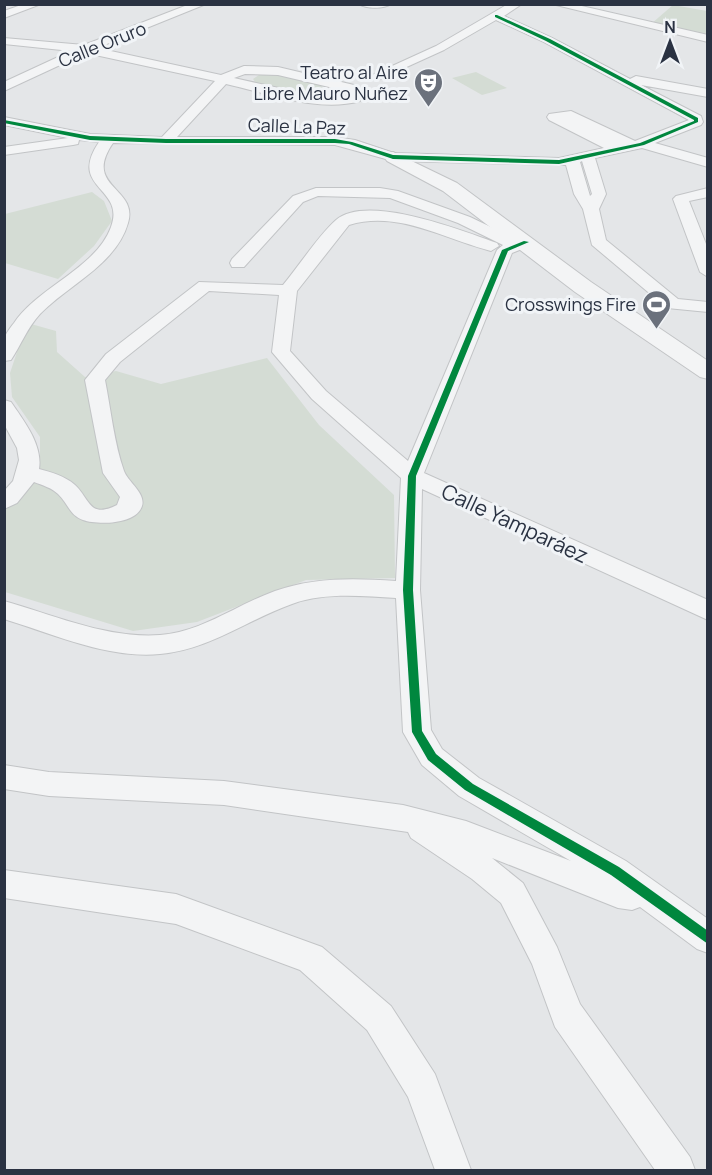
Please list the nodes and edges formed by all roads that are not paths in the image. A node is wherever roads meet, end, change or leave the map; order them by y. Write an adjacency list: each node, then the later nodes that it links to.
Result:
1 (36, 4): 7 (street)
2 (201, 4): 11 (street, Calle Oruro)
3 (364, 4): 6 (street)
4 (517, 4): 8 (street)
5 (557, 4): 9 (street)
6 (383, 5)
7 (4, 15)
8 (496, 16): 12 (street); 13 (street)
9 (708, 39)
10 (4, 41): 11 (street)
11 (85, 49): 14 (street); 15 (street, Calle Oruro)
12 (616, 76): 16 (street); 21 (street)
13 (374, 77)
14 (224, 79): 14 (street); 20 (street)
15 (4, 87)
16 (708, 93)
17 (4, 121): 18 (street, Calle La Paz)
18 (90, 138): 19 (street, Calle La Paz); 23 (street)
19 (109, 138): 20 (street, Calle La Paz); 35 (street)
20 (165, 141): 25 (street, Calle La Paz)
21 (637, 145): 22 (street, Calle La Paz); 22 (street); 27 (street)
22 (616, 149): 24 (street, Calle La Paz)
23 (4, 151)
24 (588, 156): 26 (street, Calle La Paz); 29 (street)
25 (393, 157): 26 (street, Calle La Paz); 30 (street)
26 (572, 159): 29 (street)
27 (708, 163)
28 (707, 193): 32 (street)
29 (591, 208): 34 (street)
30 (516, 246): 31 (street); 33 (street); 36 (street); 39 (street)
31 (238, 262)
32 (708, 272)
33 (288, 290): 38 (street); 39 (street, Calle Yamparáez)
34 (708, 307)
35 (4, 356)
36 (708, 372)
37 (4, 406): 38 (street)
38 (26, 473): 40 (street)
39 (412, 476): 41 (street); 43 (street, Calle Yamparáez)
40 (4, 502)
41 (408, 590): 42 (street); 47 (street)
42 (4, 610)
43 (708, 611)
44 (4, 777): 45 (street)
45 (403, 818): 47 (street); 50 (street)
46 (4, 885): 49 (street)
47 (642, 890): 48 (street)
48 (708, 938)
49 (453, 1170)
50 (677, 1170)

